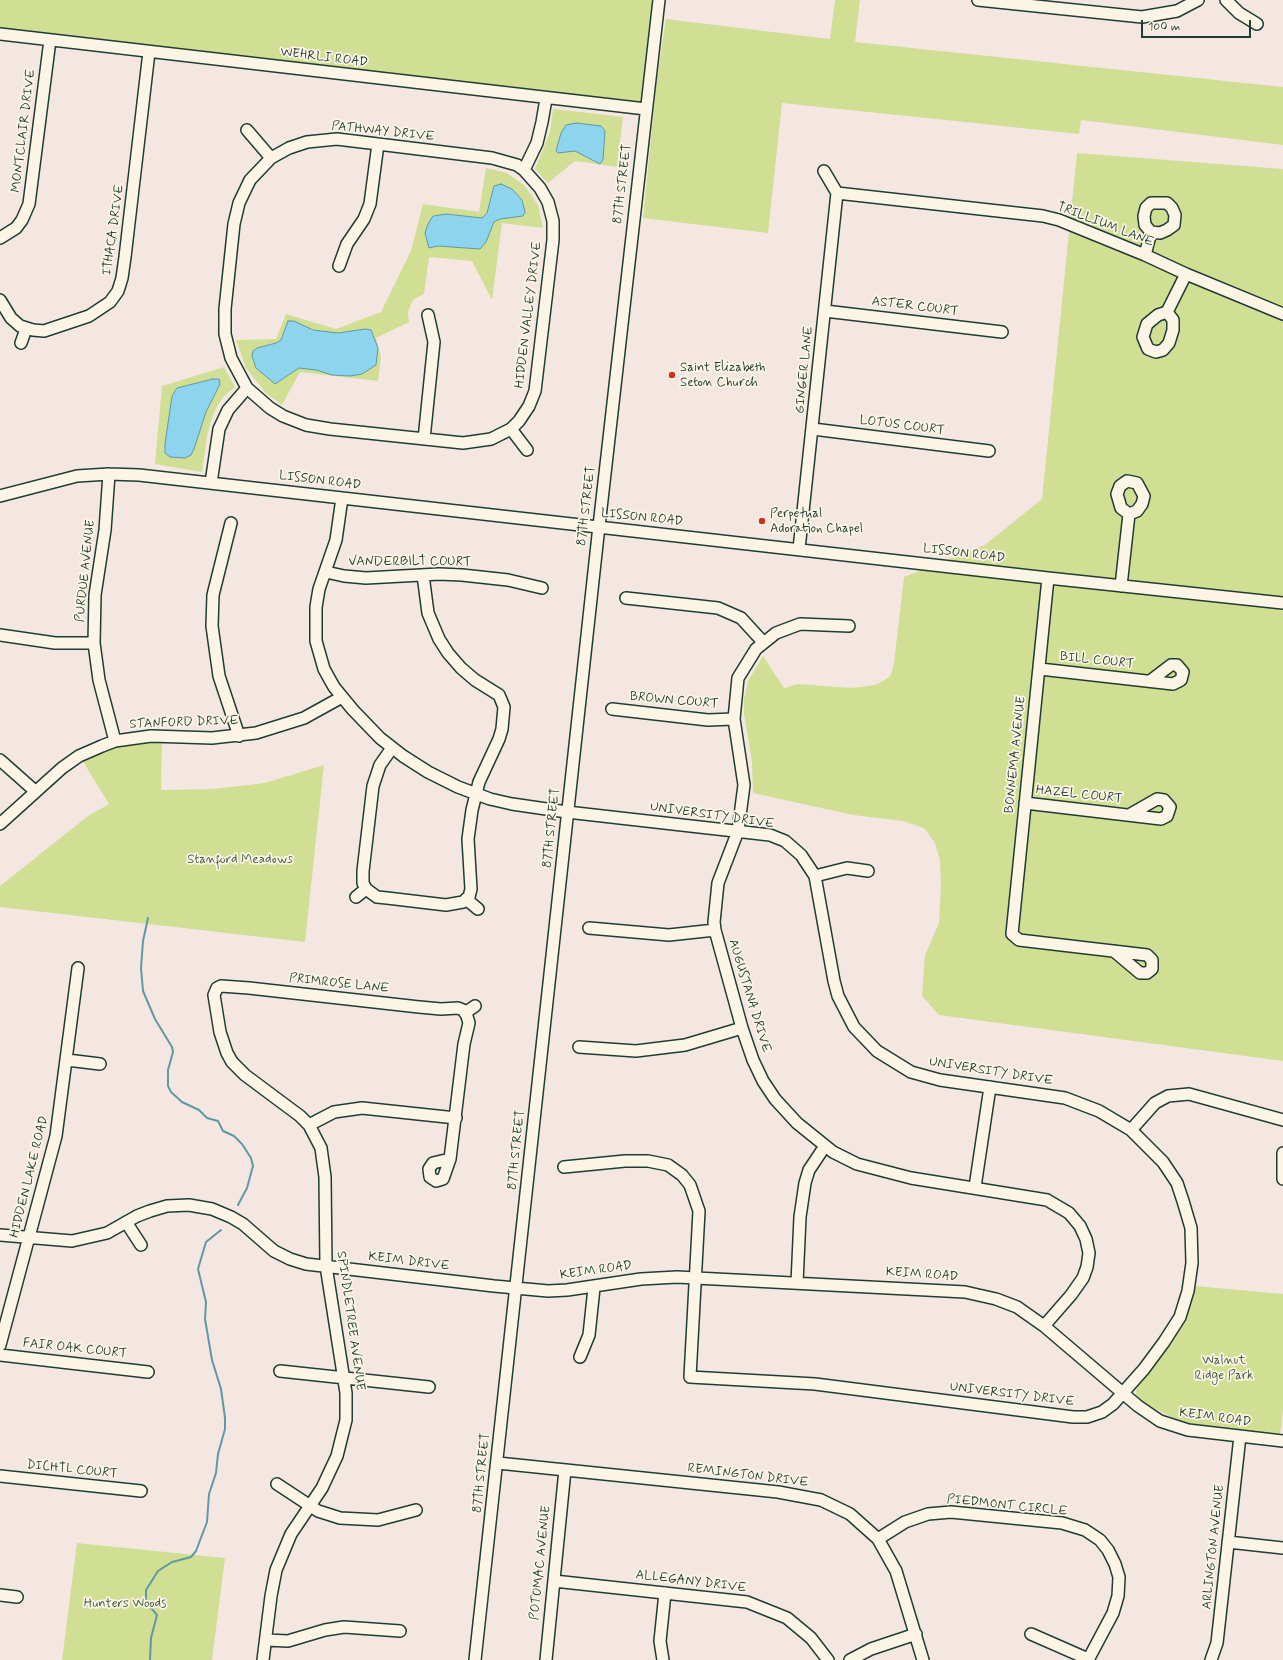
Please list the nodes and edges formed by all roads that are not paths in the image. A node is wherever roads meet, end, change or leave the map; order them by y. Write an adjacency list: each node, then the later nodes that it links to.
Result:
1 (659, 0): 10 (street, 87TH STREET)
2 (978, 0): 3 (street)
3 (1198, 0)
4 (1226, 0): 5 (street)
5 (1257, 24)
6 (0, 34): 7 (street, WEHRLI ROAD)
7 (50, 40): 8 (street, WEHRLI ROAD); 18 (street, MONTCLAIR DRIVE)
8 (150, 52): 9 (street, WEHRLI ROAD); 27 (street, ITHACA DRIVE)
9 (546, 98): 10 (street, WEHRLI ROAD); 14 (street)
10 (646, 110): 42 (street, 87TH STREET)
11 (247, 130): 13 (street)
12 (378, 144): 13 (street, PATHWAY DRIVE); 14 (street, PATHWAY DRIVE); 20 (street)
13 (271, 158): 30 (street, PATHWAY DRIVE)
14 (524, 170): 31 (street, HIDDEN VALLEY DRIVE)
15 (824, 171): 16 (street)
16 (837, 193): 19 (street, TRILLIUM LANE); 23 (street, GINGER LANE)
17 (1151, 232): 19 (street)
18 (0, 238)
19 (1145, 255): 21 (street, TRILLIUM LANE)
20 (339, 266)
21 (1186, 274): 24 (street); 25 (street, TRILLIUM LANE)
22 (0, 300): 27 (street)
23 (825, 311): 28 (street, ASTER COURT); 32 (street, GINGER LANE)
24 (1167, 312)
25 (1283, 314)
26 (428, 315): 33 (street)
27 (26, 329): 29 (street)
28 (1002, 332)
29 (21, 343)
30 (247, 388): 33 (street, HIDDEN VALLEY DRIVE); 37 (street)
31 (511, 429): 33 (street, HIDDEN VALLEY DRIVE); 34 (street)
32 (813, 429): 35 (street, LOTUS COURT); 43 (street, GINGER LANE)
33 (424, 439)
34 (527, 450)
35 (988, 451)
36 (109, 474): 37 (street, LISSON ROAD); 38 (street, LISSON ROAD); 54 (street, PURDUE AVENUE)
37 (211, 483): 39 (street, LISSON ROAD)
38 (0, 496)
39 (342, 498): 42 (street, LISSON ROAD); 44 (street, UNIVERSITY DRIVE)
40 (1129, 514): 47 (street)
41 (230, 523): 60 (street)
42 (598, 528): 43 (street, LISSON ROAD); 67 (street, 87TH STREET)
43 (799, 549): 46 (street, LISSON ROAD)
44 (326, 572): 45 (street, VANDERBILT COURT); 57 (street, UNIVERSITY DRIVE)
45 (422, 575): 48 (street, VANDERBILT COURT); 65 (street)
46 (1048, 578): 47 (street, LISSON ROAD); 55 (street, BONNEMA AVENUE)
47 (1121, 586): 50 (street, LISSON ROAD)
48 (542, 588)
49 (626, 598): 53 (street)
50 (1283, 603)
51 (849, 626): 53 (street, AUGUSTANA DRIVE)
52 (0, 635): 54 (street)
53 (763, 642): 59 (street, AUGUSTANA DRIVE)
54 (94, 643): 61 (street, PURDUE AVENUE)
55 (1040, 669): 56 (street, BILL COURT); 66 (street, BONNEMA AVENUE)
56 (1150, 681)
57 (342, 697): 60 (street, STANFORD DRIVE); 62 (street, UNIVERSITY DRIVE)
58 (612, 710): 59 (street, BROWN COURT)
59 (734, 719): 70 (street, AUGUSTANA DRIVE)
60 (239, 736): 61 (street, STANFORD DRIVE)
61 (115, 741): 64 (street, STANFORD DRIVE)
62 (392, 748): 65 (street, UNIVERSITY DRIVE); 73 (street)
63 (0, 760): 64 (street)
64 (35, 791): 69 (street, STANFORD DRIVE)
65 (476, 794): 67 (street, UNIVERSITY DRIVE); 75 (street)
66 (1025, 803): 68 (street, HAZEL COURT); 79 (street, BONNEMA AVENUE)
67 (567, 812): 70 (street, UNIVERSITY DRIVE); 106 (street, 87TH STREET)
68 (1129, 815)
69 (0, 824)
70 (738, 831): 72 (street, UNIVERSITY DRIVE); 78 (street, AUGUSTANA DRIVE)
71 (868, 871): 72 (street)
72 (815, 876): 88 (street, UNIVERSITY DRIVE)
73 (366, 889): 74 (street); 75 (street)
74 (356, 897)
75 (466, 899): 76 (street)
76 (478, 910)
77 (590, 928): 78 (street)
78 (715, 930): 84 (street, AUGUSTANA DRIVE)
79 (1115, 952)
80 (78, 968): 86 (street, HIDDEN LAKE ROAD)
81 (214, 986): 83 (street, PRIMROSE LANE); 91 (street, SPINDLETREE AVENUE)
82 (475, 1006): 83 (street)
83 (466, 1012): 89 (street)
84 (742, 1028): 85 (street); 93 (street, AUGUSTANA DRIVE)
85 (579, 1047)
86 (67, 1060): 87 (street); 101 (street, HIDDEN LAKE ROAD)
87 (100, 1064)
88 (990, 1087): 92 (street, UNIVERSITY DRIVE); 98 (street)
89 (456, 1118): 91 (street); 95 (street)
90 (1283, 1120): 92 (street)
91 (309, 1125): 103 (street, SPINDLETREE AVENUE)
92 (1131, 1130): 116 (street, UNIVERSITY DRIVE)
93 (825, 1146): 98 (street, AUGUSTANA DRIVE); 105 (street)
94 (1283, 1153): 97 (street)
95 (450, 1159)
96 (564, 1167): 104 (street)
97 (1283, 1179)
98 (975, 1187): 108 (street, AUGUSTANA DRIVE)
99 (126, 1222): 101 (street, KEIM DRIVE); 102 (street); 103 (street, KEIM DRIVE)
100 (0, 1235): 101 (street, KEIM DRIVE)
101 (30, 1238): 109 (street, HIDDEN LAKE ROAD)
102 (140, 1245)
103 (326, 1266): 106 (street, KEIM DRIVE); 114 (street, SPINDLETREE AVENUE)
104 (697, 1277): 105 (street, KEIM ROAD); 107 (street, KEIM ROAD); 116 (street, UNIVERSITY DRIVE)
105 (797, 1283): 108 (street, KEIM ROAD)
106 (516, 1288): 107 (street, KEIM ROAD); 119 (street, 87TH STREET)
107 (594, 1288): 111 (street)
108 (1044, 1326): 116 (street, KEIM ROAD)
109 (0, 1345)
110 (0, 1355): 113 (street, FAIR OAK COURT)
111 (580, 1356)
112 (280, 1371): 114 (street)
113 (148, 1372)
114 (345, 1378): 115 (street); 124 (street, SPINDLETREE AVENUE)
115 (429, 1387)
116 (1123, 1393): 117 (street, KEIM ROAD)
117 (1240, 1436): 118 (street, KEIM ROAD); 127 (street, ARLINGTON AVENUE)
118 (1283, 1441)
119 (498, 1463): 120 (street, REMINGTON DRIVE); 138 (street, 87TH STREET)
120 (565, 1470): 126 (street, REMINGTON DRIVE); 129 (street, POTOMAC AVENUE)
121 (0, 1476): 123 (street, DICHTL COURT)
122 (277, 1484): 124 (street)
123 (141, 1492)
124 (310, 1506): 125 (street); 136 (street, SPINDLETREE AVENUE)
125 (416, 1510)
126 (878, 1539): 134 (street, REMINGTON DRIVE); 144 (street, PIEDMONT CIRCLE)
127 (1228, 1542): 128 (street); 145 (street, ARLINGTON AVENUE)
128 (1283, 1548)
129 (554, 1580): 130 (street, ALLEGANY DRIVE); 139 (street, POTOMAC AVENUE)
130 (665, 1593): 140 (street); 141 (street, ALLEGANY DRIVE)
131 (0, 1595): 132 (street)
132 (17, 1596)
133 (400, 1631): 136 (street)
134 (916, 1634): 142 (street); 143 (street, REMINGTON DRIVE)
135 (1031, 1634): 144 (street)
136 (266, 1640): 137 (street, SPINDLETREE AVENUE)
137 (263, 1660)
138 (475, 1660)
139 (546, 1660)
140 (663, 1660)
141 (828, 1660)
142 (850, 1660)
143 (923, 1660)
144 (1088, 1660)
145 (1211, 1660)

